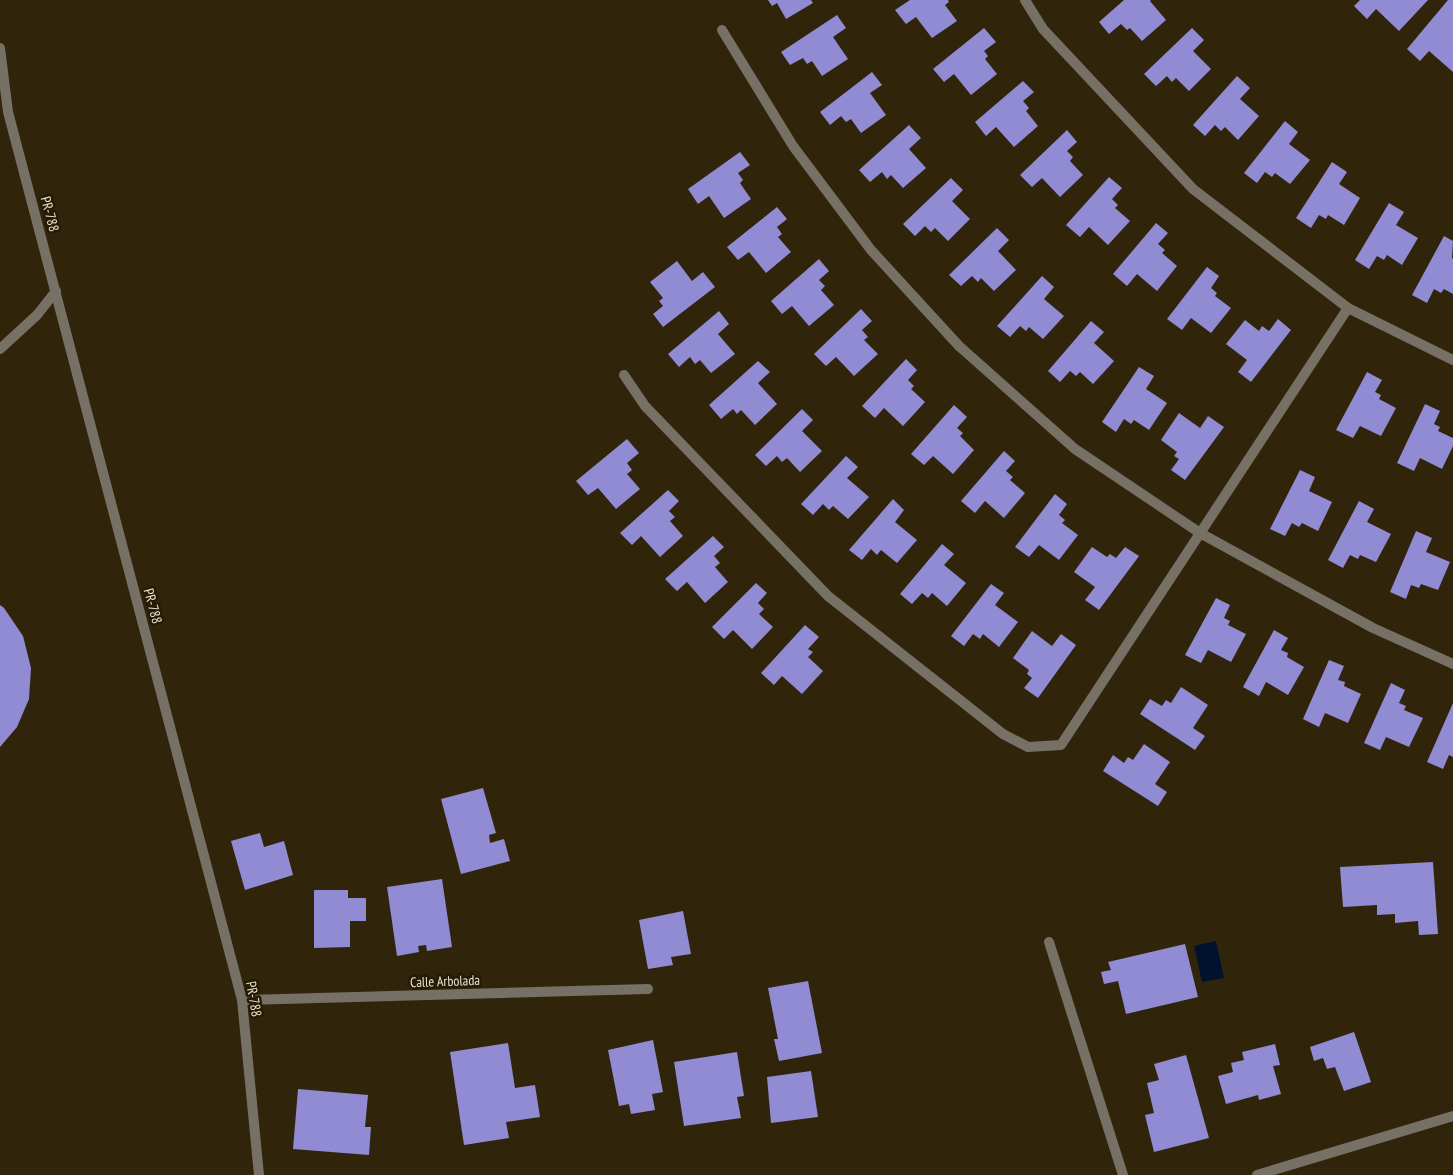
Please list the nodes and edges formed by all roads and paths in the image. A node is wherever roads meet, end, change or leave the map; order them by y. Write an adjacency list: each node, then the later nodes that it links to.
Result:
1 (1025, 0): 5 (street)
2 (722, 30): 9 (street)
3 (0, 48): 4 (street, PR-788 / PR-788)
4 (56, 291): 6 (street); 13 (street, PR-788 / PR-788)
5 (1348, 308): 7 (street); 9 (street)
6 (0, 349)
7 (1453, 360)
8 (624, 375): 9 (street)
9 (1200, 533): 10 (street)
10 (1453, 664)
11 (1049, 942): 16 (street)
12 (648, 989): 13 (street, Calle Arbolada)
13 (242, 1000): 15 (street, PR-788 / PR-788)
14 (1453, 1116): 17 (street)
15 (259, 1175)
16 (1124, 1175)
17 (1257, 1175)

